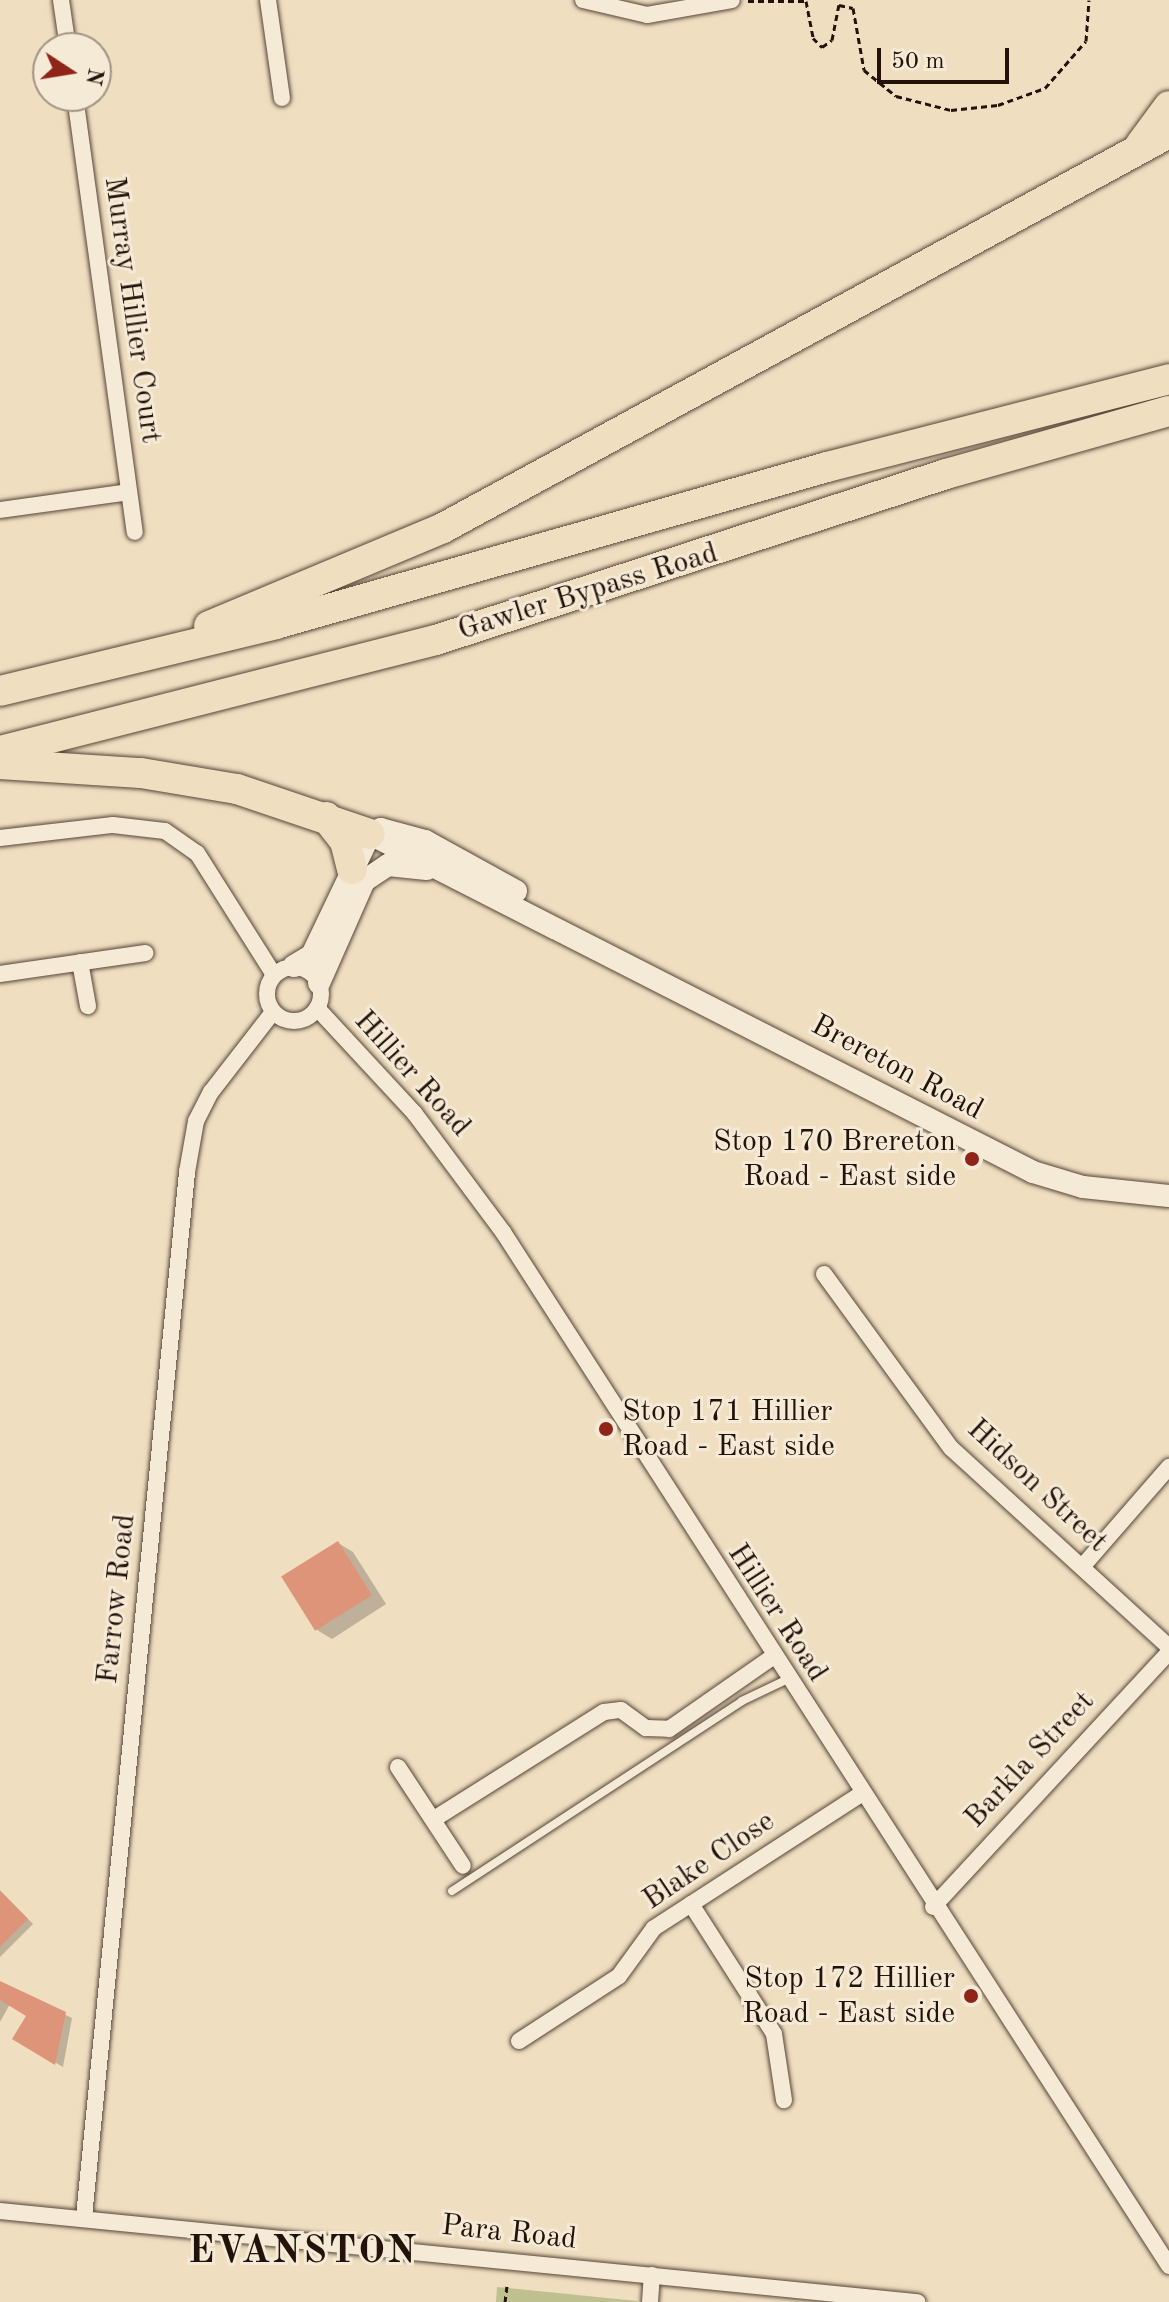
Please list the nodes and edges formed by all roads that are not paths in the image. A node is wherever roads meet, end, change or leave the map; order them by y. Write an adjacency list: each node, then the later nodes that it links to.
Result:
1 (61, 0): 5 (street)
2 (583, 0): 3 (street)
3 (732, 0)
4 (272, 1): 6 (street)
5 (66, 32)
6 (282, 98)
7 (1169, 106): 10 (highway)
8 (77, 112): 13 (street, Murray Hillier Court)
9 (1169, 133): 10 (highway)
10 (1134, 151): 16 (highway)
11 (1169, 379): 16 (highway, Gawler Bypass Road)
12 (1169, 411): 18 (highway, Gawler Bypass Road)
13 (129, 492): 14 (street); 15 (street, Murray Hillier Court)
14 (0, 510)
15 (135, 532)
16 (114, 664): 17 (highway, Gawler Bypass Road)
17 (0, 691)
18 (0, 751)
19 (0, 764): 20 (highway)
20 (326, 817): 21 (highway); 23 (highway)
21 (370, 834): 23 (street); 24 (street, Brereton Road); 25 (street, Brereton Road)
22 (0, 838): 28 (street)
23 (352, 869): 28 (street)
24 (463, 879): 25 (street, Brereton Road); 30 (street, Brereton Road)
25 (611, 951): 34 (street, Brereton Road)
26 (145, 953): 27 (street)
27 (80, 962): 29 (street); 31 (street)
28 (284, 970): 30 (street); 33 (street)
29 (0, 974)
30 (319, 983): 32 (street)
31 (88, 1006)
32 (317, 1008): 33 (street); 39 (street, Hillier Road)
33 (273, 1012): 51 (street, Farrow Road)
34 (1169, 1196)
35 (824, 1274): 37 (street, Hidson Street)
36 (1169, 1467): 37 (street)
37 (1082, 1567): 38 (street, Hidson Street)
38 (1169, 1650): 47 (street, Barkla Street)
39 (771, 1658): 40 (street, Hillier Road); 43 (street)
40 (786, 1680): 42 (street, Hillier Road); 45 (lane)
41 (398, 1767): 43 (street)
42 (861, 1794): 46 (street, Blake Close); 47 (street, Hillier Road)
43 (434, 1819): 44 (street)
44 (463, 1866)
45 (452, 1891)
46 (691, 1904): 48 (street, Blake Close); 49 (street)
47 (933, 1907): 52 (street, Hillier Road)
48 (519, 2041)
49 (784, 2100)
50 (0, 2211): 51 (street, Para Road)
51 (84, 2217): 53 (street, Para Road)
52 (1169, 2266)
53 (652, 2275): 54 (street); 55 (street, Para Road)
54 (650, 2302)
55 (917, 2302)

